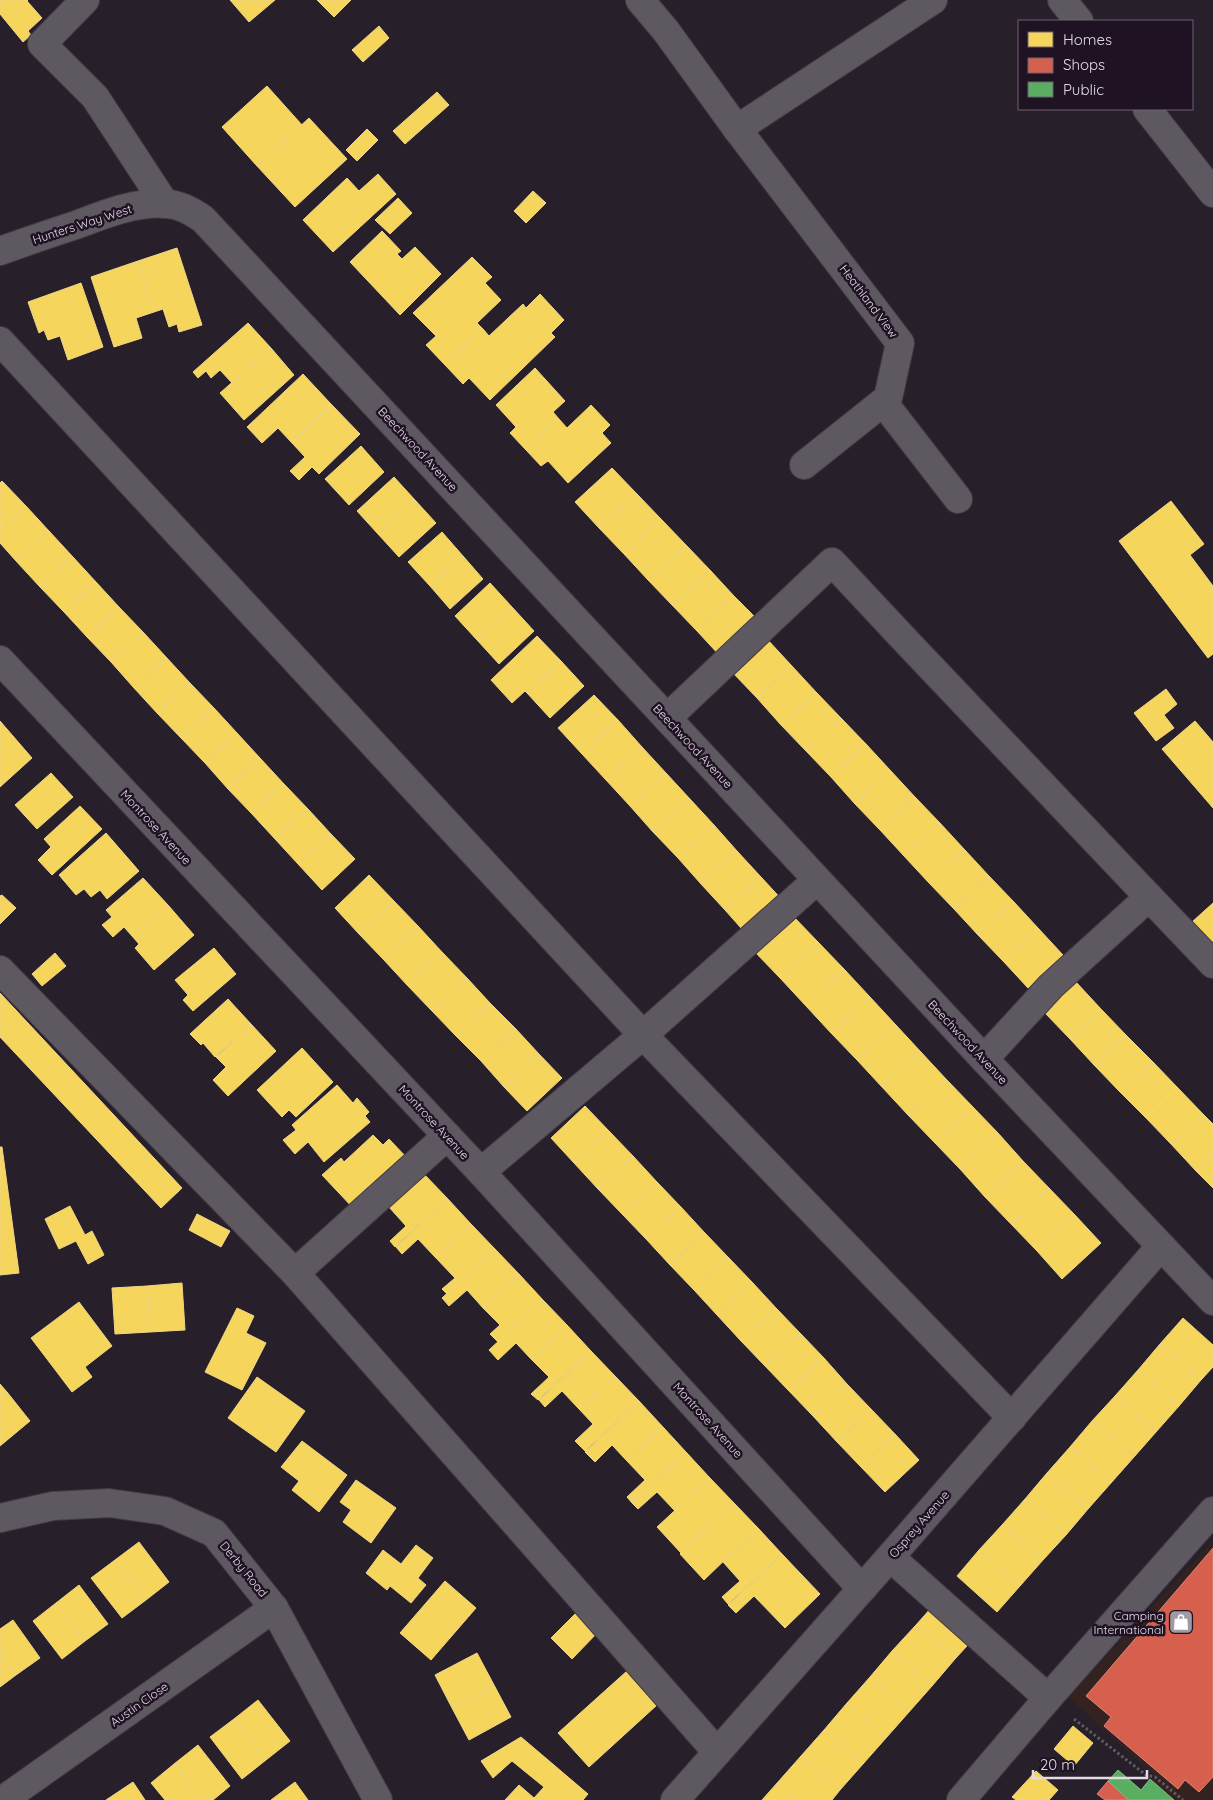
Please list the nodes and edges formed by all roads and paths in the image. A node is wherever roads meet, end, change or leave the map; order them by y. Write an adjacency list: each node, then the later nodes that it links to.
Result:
1 (85, 0): 9 (street)
2 (640, 0): 7 (street, Heathland View)
3 (933, 0): 7 (street)
4 (1062, 0): 5 (street)
5 (1078, 20)
6 (1148, 110): 8 (street)
7 (737, 130): 12 (street, Heathland View)
8 (1213, 194)
9 (165, 204): 10 (street, Hunters Way West); 16 (street, Beechwood Avenue)
10 (0, 251)
11 (0, 342): 21 (street)
12 (883, 402): 13 (street, Heathland View); 14 (street)
13 (804, 465)
14 (958, 499)
15 (0, 660): 23 (street, Montrose Avenue)
16 (667, 718): 17 (street, Beechwood Avenue); 18 (street)
17 (817, 880): 21 (street); 22 (street, Beechwood Avenue)
18 (1149, 897): 19 (street); 22 (street)
19 (1213, 964)
20 (0, 970): 26 (street)
21 (643, 1035): 24 (street); 28 (street)
22 (984, 1059): 25 (street, Beechwood Avenue)
23 (447, 1136): 24 (street, Montrose Avenue); 26 (street)
24 (481, 1172): 32 (street, Montrose Avenue)
25 (1161, 1246): 27 (street, Beechwood Avenue); 28 (street, Osprey Avenue)
26 (295, 1273): 35 (street)
27 (1213, 1302)
28 (1012, 1418): 31 (street, Osprey Avenue)
29 (1213, 1511): 34 (street)
30 (0, 1518): 33 (street, Derby Road)
31 (890, 1557): 32 (street, Osprey Avenue); 34 (street)
32 (862, 1589): 35 (street, Osprey Avenue)
33 (274, 1608): 36 (street, Austin Close); 37 (street, Derby Road)
34 (1048, 1698): 39 (street); 40 (path)
35 (717, 1752): 38 (street, Osprey Avenue)
36 (3, 1800)
37 (378, 1800)
38 (675, 1800)
39 (961, 1800)
40 (1183, 1800)

